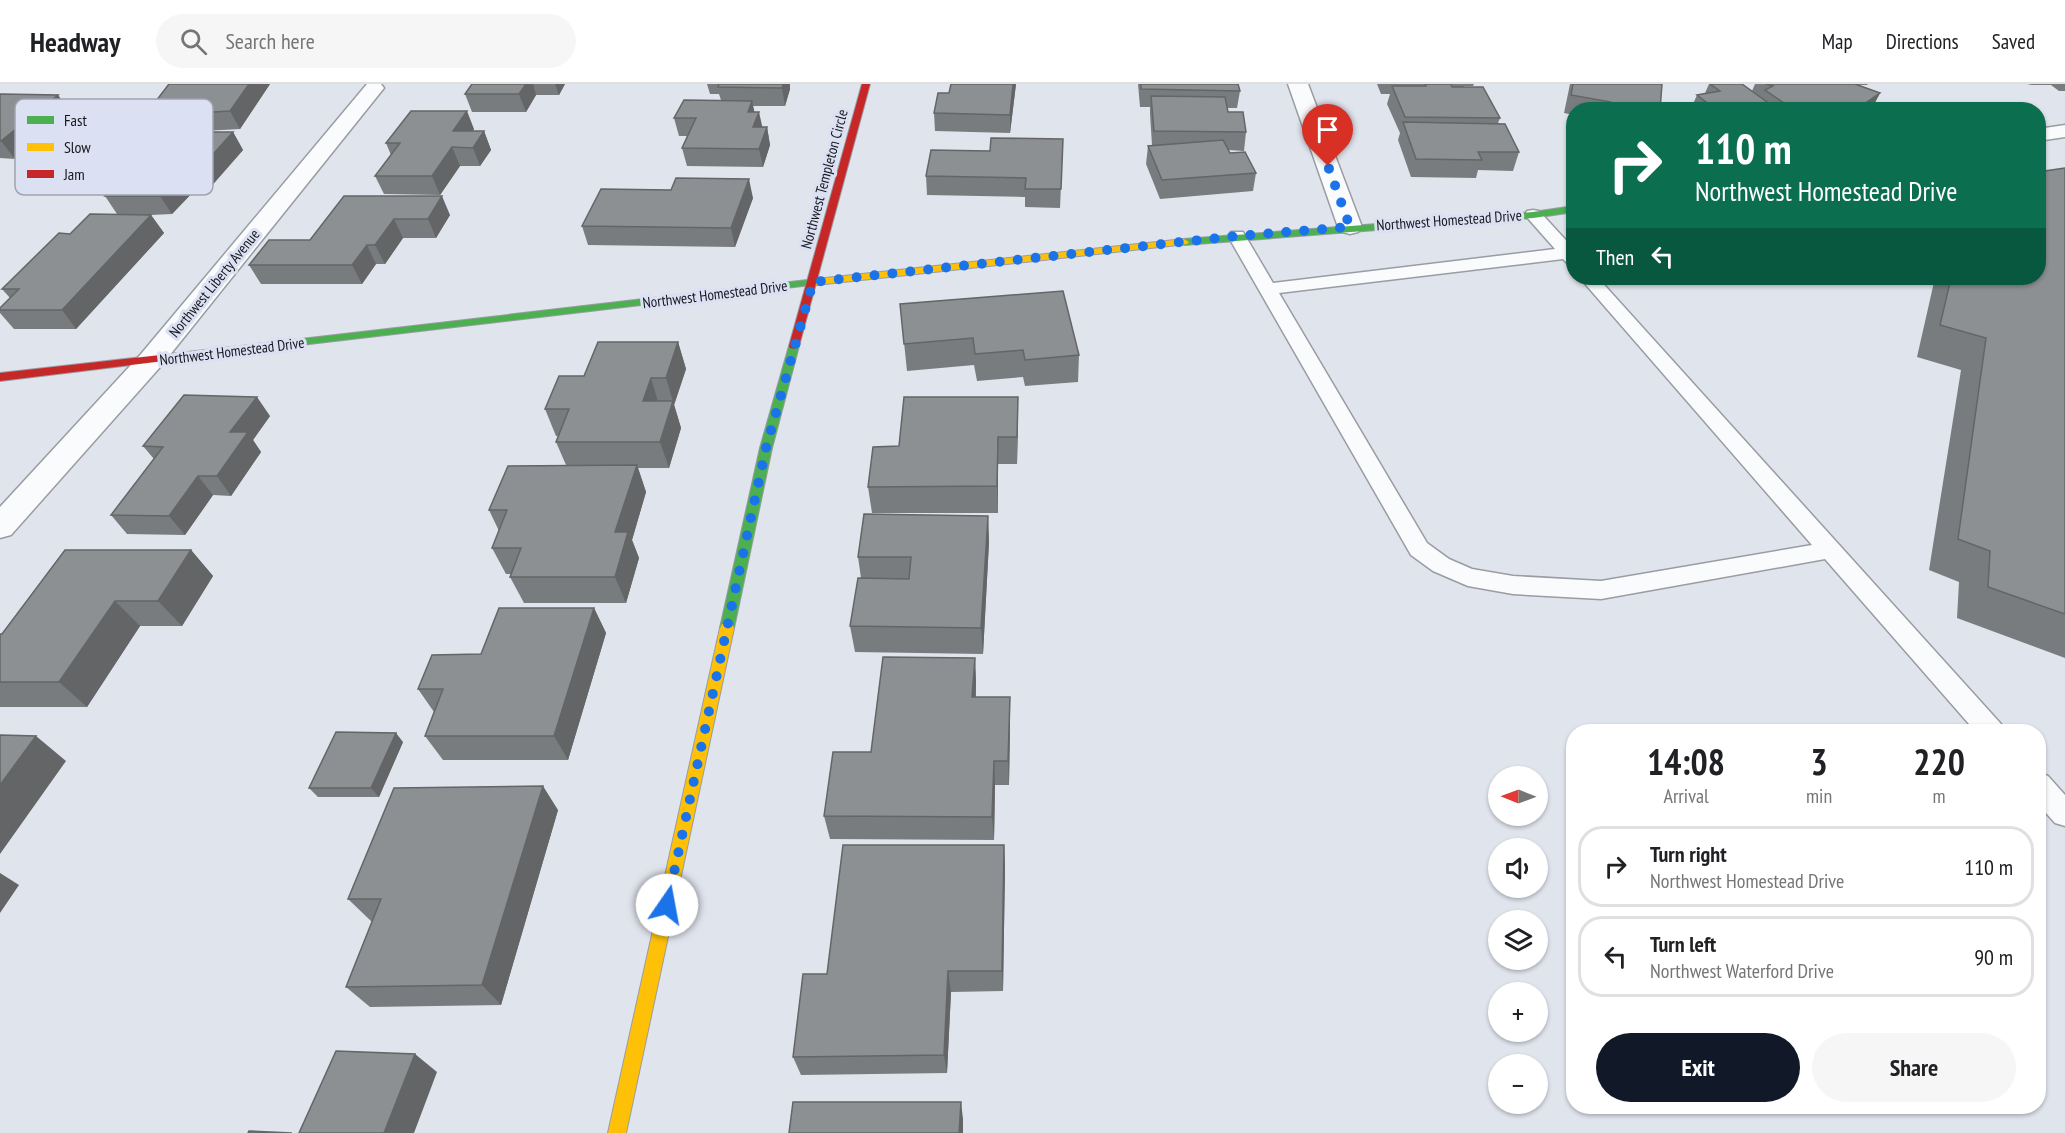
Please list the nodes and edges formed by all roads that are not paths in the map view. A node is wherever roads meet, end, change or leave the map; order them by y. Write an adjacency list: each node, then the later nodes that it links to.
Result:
1 (866, 84): 12 (street, Northwest Templeton Circle)
2 (1298, 84): 8 (street)
3 (374, 88): 15 (street, Northwest Liberty Avenue)
4 (2065, 131): 5 (street)
5 (2046, 134)
6 (1566, 210): 7 (street, Northwest Homestead Drive)
7 (1533, 215): 8 (street, Northwest Homestead Drive); 10 (lane)
8 (1350, 227): 9 (street, Northwest Homestead Drive)
9 (1237, 236): 12 (street, Northwest Homestead Drive); 14 (lane)
10 (1566, 251)
11 (1566, 258): 14 (lane)
12 (813, 282): 15 (street, Northwest Homestead Drive); 22 (street, Northwest Templeton Circle)
13 (1595, 285): 18 (lane)
14 (1269, 289): 18 (lane)
15 (151, 360): 16 (street, Northwest Homestead Drive); 17 (street, Northwest Liberty Avenue)
16 (0, 377)
17 (0, 527)
18 (1830, 550): 19 (lane)
19 (1985, 724)
20 (2046, 793): 21 (lane)
21 (2065, 814)
22 (617, 1133)

